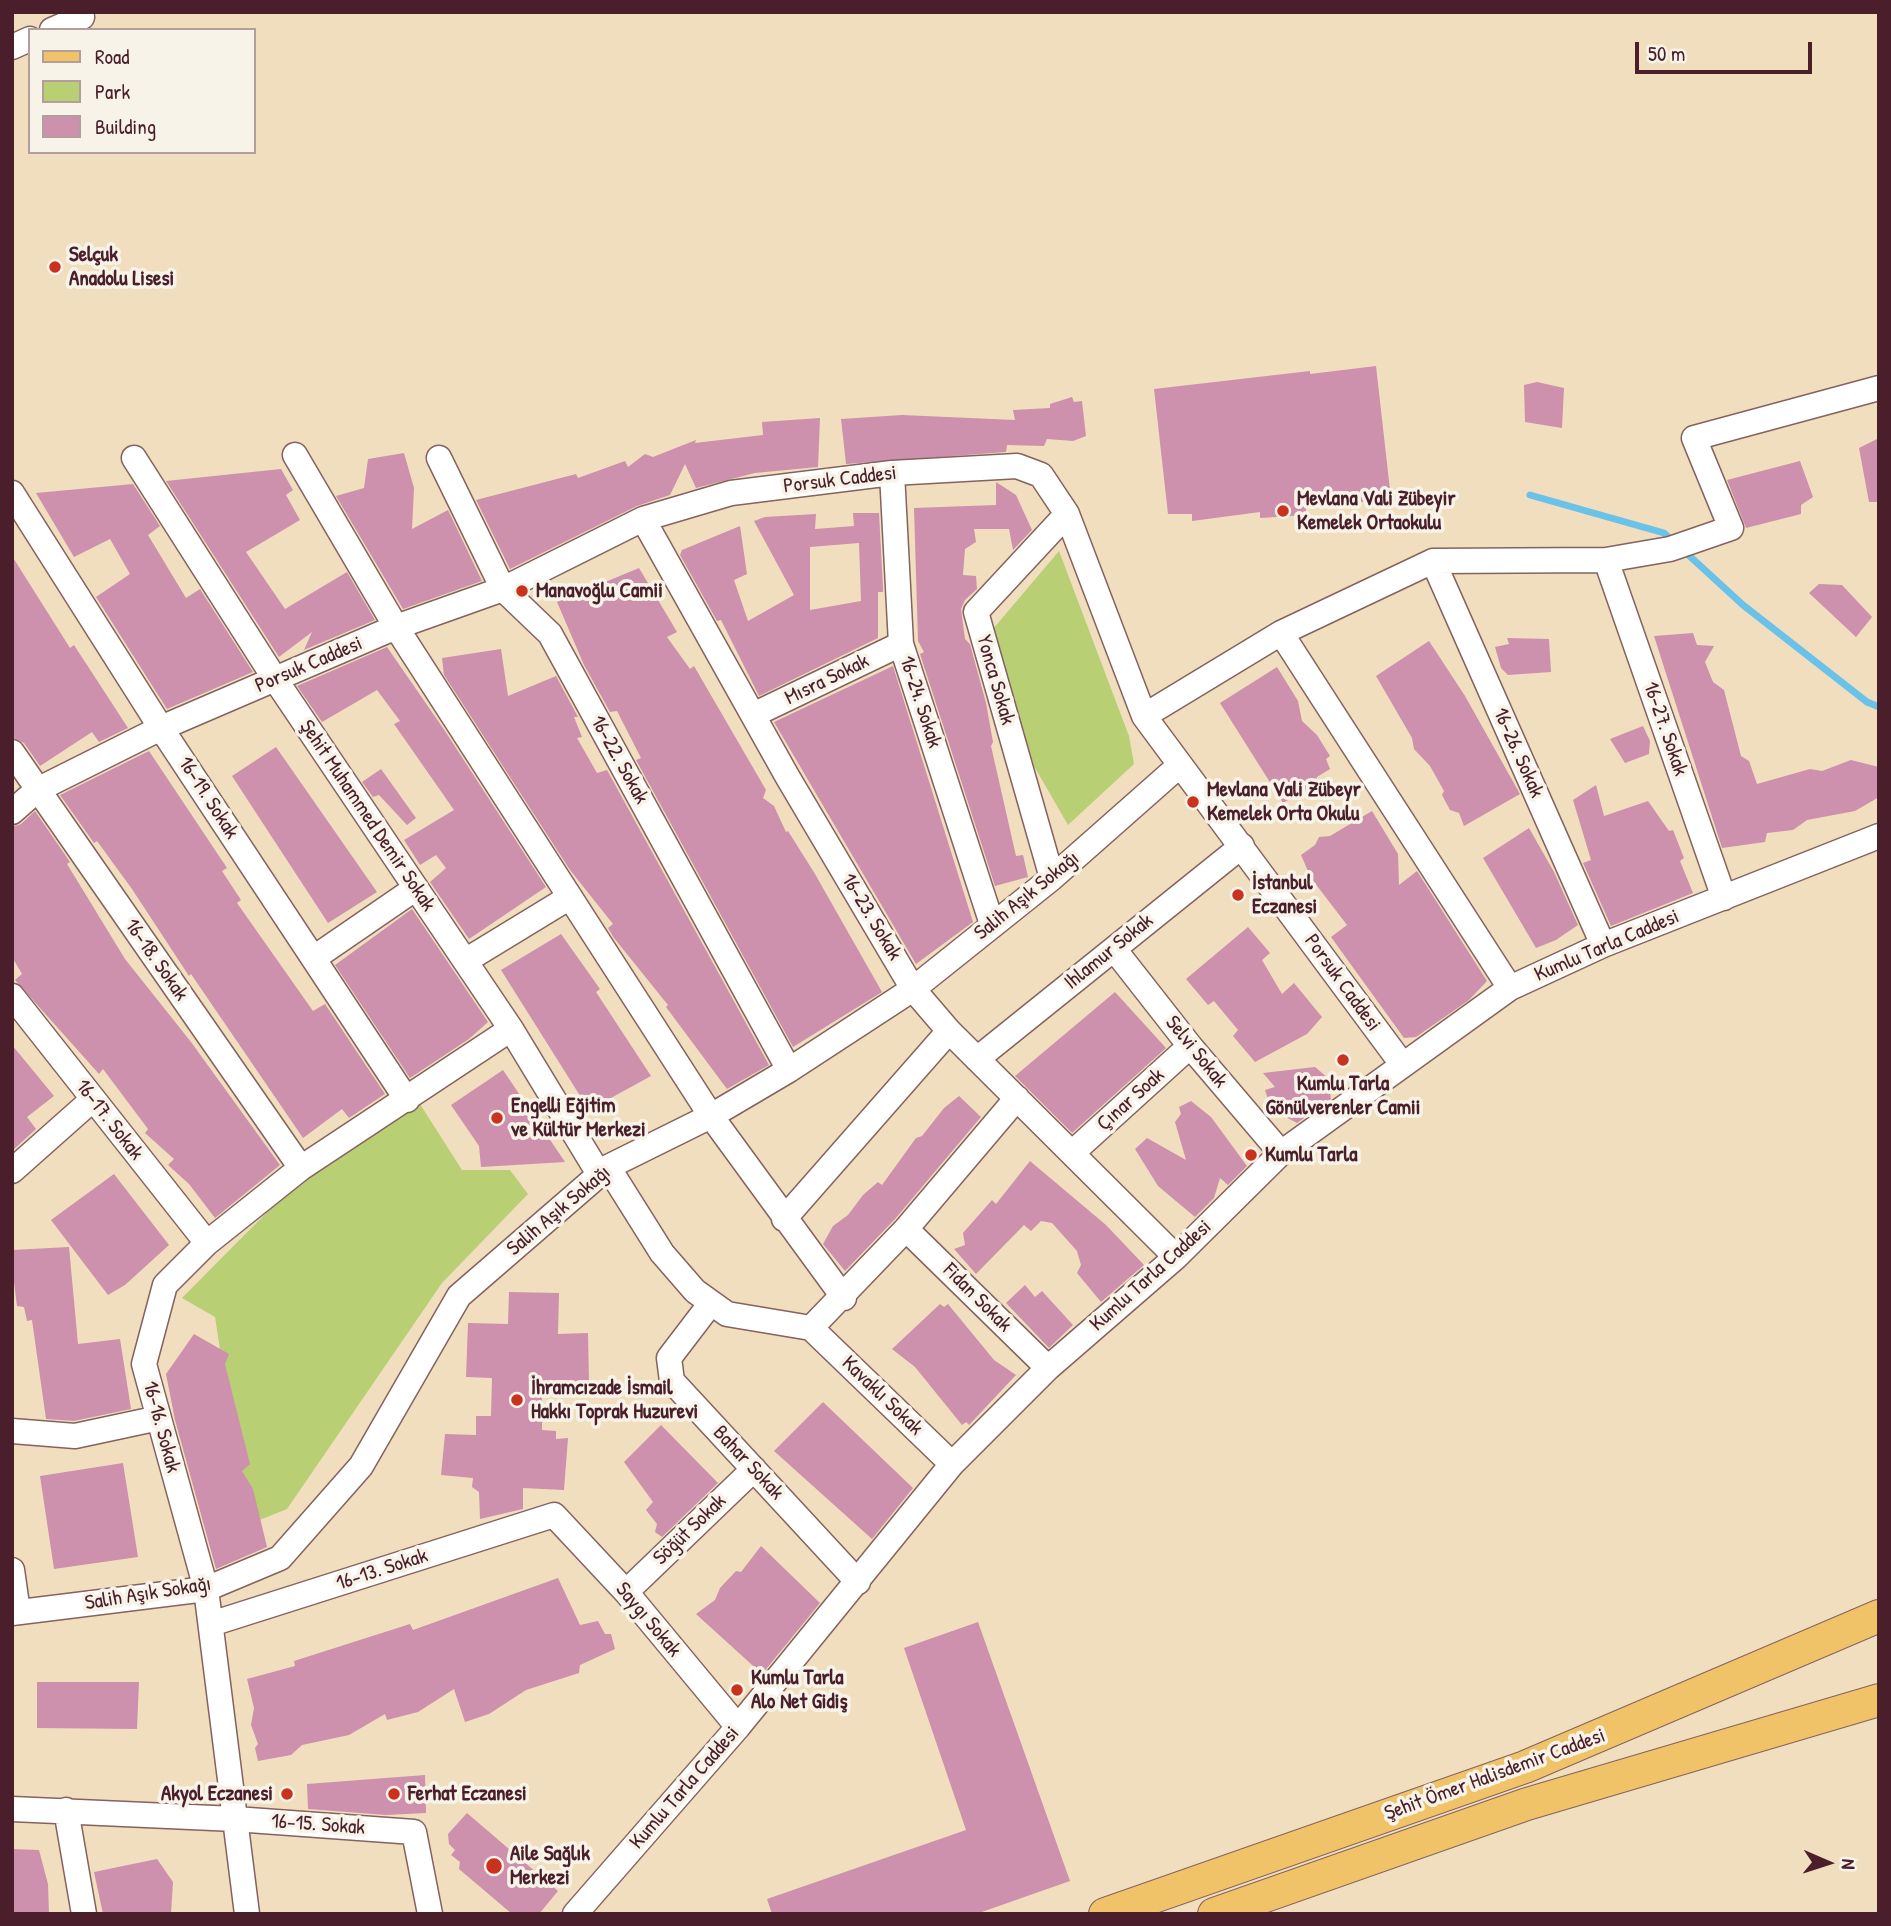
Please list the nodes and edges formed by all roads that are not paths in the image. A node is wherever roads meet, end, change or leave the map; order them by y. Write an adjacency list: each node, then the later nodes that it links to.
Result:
1 (82, 17): 2 (street)
2 (57, 28)
3 (1879, 387): 11 (street)
4 (295, 455): 14 (street)
5 (134, 458): 17 (street, Şehit Muhammed Demir Sokak)
6 (439, 458): 13 (street, 16-22. Sokak)
7 (892, 473): 9 (street, Porsuk Caddesi); 10 (street, Porsuk Caddesi); 16 (street, 16-24. Sokak)
8 (12, 494): 20 (street, 16-19. Sokak)
9 (1067, 514): 19 (street, Porsuk Caddesi); 27 (street, Yonca Sokak)
10 (643, 519): 13 (street, Porsuk Caddesi); 18 (street, 16-23. Sokak)
11 (1606, 560): 12 (street); 30 (street, 16-27. Sokak)
12 (1433, 561): 15 (street); 32 (street, 16-26. Sokak)
13 (503, 589): 14 (street, Porsuk Caddesi); 44 (street, 16-22. Sokak)
14 (396, 627): 17 (street, Porsuk Caddesi); 29 (street)
15 (1281, 633): 19 (street); 36 (street)
16 (901, 644): 18 (street, Mısra Sokak); 31 (street, 16-24. Sokak)
17 (275, 679): 20 (street, Porsuk Caddesi); 28 (street, Şehit Muhammed Demir Sokak)
18 (753, 715): 37 (street, 16-23. Sokak)
19 (1144, 716): 22 (street, Porsuk Caddesi)
20 (162, 728): 23 (street, Porsuk Caddesi); 34 (street, 16-19. Sokak)
21 (12, 752): 23 (street, 16-18. Sokak)
22 (1180, 765): 26 (street, Porsuk Caddesi); 27 (street, Salih Aşık Sokağı)
23 (37, 790): 24 (street, Porsuk Caddesi); 51 (street, 16-18. Sokak)
24 (12, 812)
25 (1879, 836): 30 (street, Kumlu Tarla Caddesi)
26 (1242, 846): 33 (street, Ihlamur Sokak); 43 (street, Porsuk Caddesi)
27 (1052, 878): 31 (street, Salih Aşık Sokağı)
28 (416, 888): 34 (street); 35 (street, Şehit Muhammed Demir Sokak)
29 (570, 897): 35 (street); 48 (street)
30 (1724, 898): 32 (street, Kumlu Tarla Caddesi)
31 (992, 924): 37 (street, Salih Aşık Sokağı)
32 (1603, 945): 36 (street, Kumlu Tarla Caddesi)
33 (1114, 949): 41 (street, Selvi Sokak); 42 (street, Ihlamur Sokak)
34 (314, 958): 47 (street, 16-19. Sokak)
35 (465, 961): 39 (street, Şehit Muhammed Demir Sokak)
36 (1510, 988): 43 (street, Kumlu Tarla Caddesi)
37 (913, 989): 40 (street, 16-23. Sokak); 44 (street, Salih Aşık Sokağı)
38 (12, 996): 46 (street, 16-17. Sokak)
39 (511, 1029): 47 (street, 16-16. Sokak); 52 (street, Şehit Muhammed Demir Sokak)
40 (949, 1031): 42 (street, 16-23. Sokak); 54 (street)
41 (1190, 1046): 49 (street, Çınar Soak); 50 (street, Selvi Sokak)
42 (977, 1059): 45 (street, 16-23. Sokak)
43 (1402, 1064): 50 (street, Kumlu Tarla Caddesi)
44 (789, 1070): 48 (street, Salih Aşık Sokağı)
45 (1017, 1098): 49 (street, 16-23. Sokak); 55 (street)
46 (92, 1100): 53 (street); 56 (street, 16-17. Sokak)
47 (407, 1100): 51 (street, 16-16. Sokak)
48 (710, 1116): 52 (street, Salih Aşık Sokağı); 54 (street)
49 (1072, 1153): 57 (street, 16-23. Sokak)
50 (1281, 1153): 57 (street, Kumlu Tarla Caddesi)
51 (302, 1168): 56 (street, 16-16. Sokak)
52 (604, 1170): 59 (street, Şehit Muhammed Demir Sokak); 69 (street, Salih Aşık Sokağı)
53 (12, 1171)
54 (784, 1219): 58 (street)
55 (906, 1229): 58 (street); 61 (street, Fidan Sokak)
56 (206, 1243): 62 (street, 16-16. Sokak)
57 (1176, 1257): 61 (street, Kumlu Tarla Caddesi)
58 (844, 1298): 60 (street)
59 (711, 1303): 60 (street, Şehit Muhammed Demir Sokak); 65 (street, Bahar Sokak)
60 (811, 1328): 64 (street, Kavaklı Sokak)
61 (1048, 1368): 64 (street, Kumlu Tarla Caddesi)
62 (159, 1418): 63 (street); 69 (street, 16-16. Sokak)
63 (12, 1431)
64 (952, 1464): 68 (street, Kumlu Tarla Caddesi)
65 (754, 1469): 68 (street, Bahar Sokak); 70 (street, Söğüt Sokak)
66 (554, 1516): 70 (street, Saygı Sokak); 73 (street, 16-13. Sokak)
67 (12, 1570): 71 (street)
68 (858, 1582): 75 (street, Kumlu Tarla Caddesi)
69 (206, 1589): 71 (street, Salih Aşık Sokağı); 73 (street, 16-16. Sokak)
70 (626, 1592): 75 (street, Saygı Sokak)
71 (15, 1612)
72 (1879, 1616): 83 (main road, Şehit Ömer Halisdemir Caddesi)
73 (211, 1625): 78 (street, 16-16. Sokak)
74 (1879, 1700): 84 (main road, Şehit Ömer Halisdemir Caddesi)
75 (738, 1727): 82 (street, Kumlu Tarla Caddesi)
76 (12, 1809): 77 (street, 16-15. Sokak)
77 (66, 1810): 78 (street, 16-15. Sokak); 79 (street)
78 (235, 1819): 80 (street, 16-16. Sokak); 81 (street, 16-15. Sokak)
79 (84, 1914)
80 (247, 1914)
81 (430, 1914)
82 (575, 1914)
83 (1105, 1914)
84 (1214, 1914)

